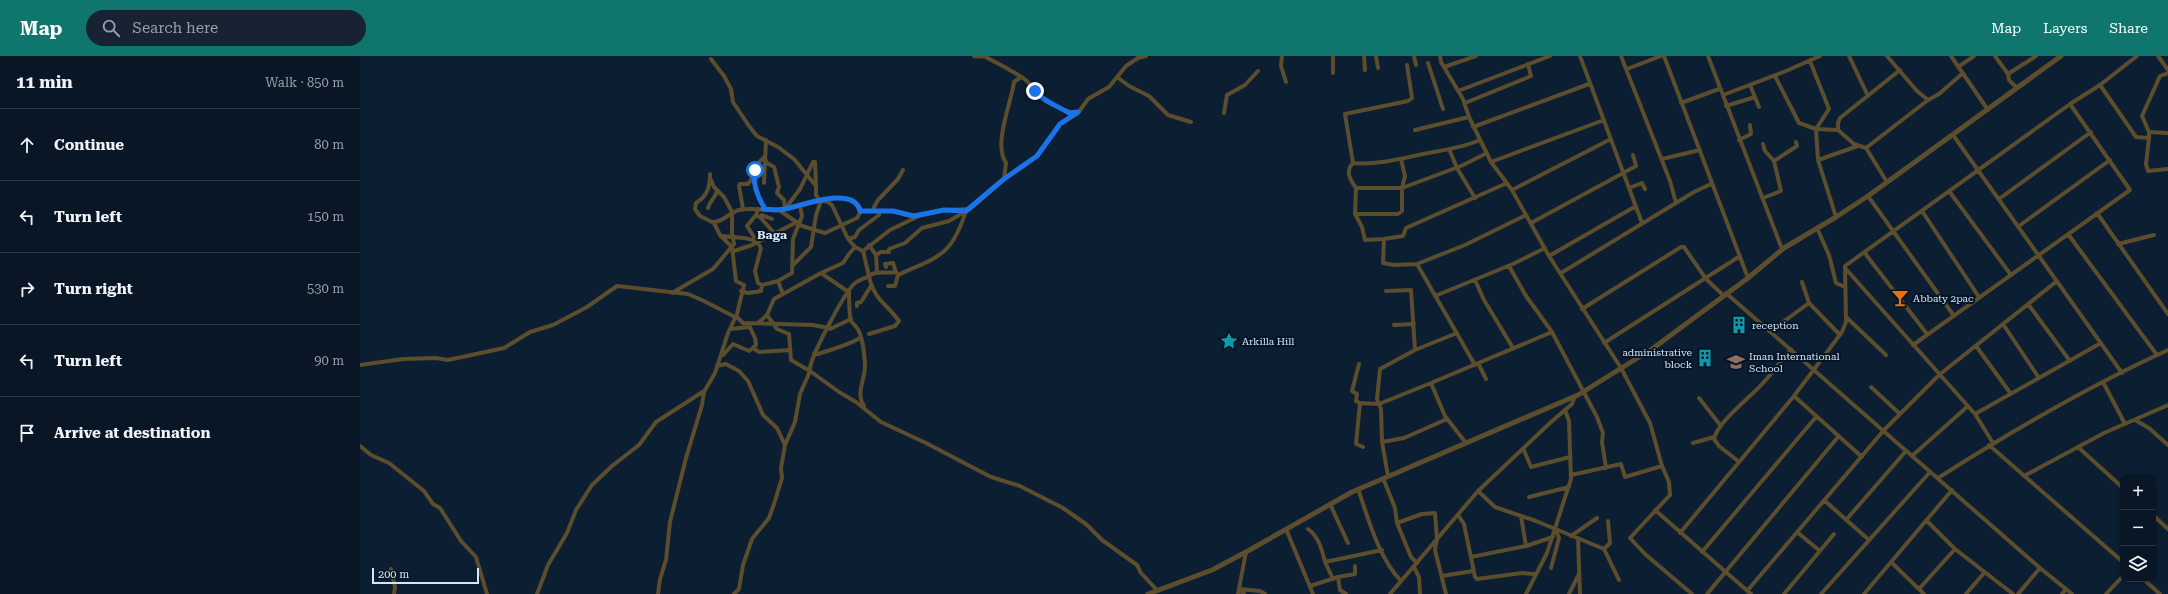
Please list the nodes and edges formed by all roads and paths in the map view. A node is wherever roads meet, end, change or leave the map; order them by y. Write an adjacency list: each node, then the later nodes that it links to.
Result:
1 (974, 56): 44 (street)
2 (1146, 56): 45 (street)
3 (1282, 56): 46 (street)
4 (1333, 56): 39 (street)
5 (1364, 56): 35 (street)
6 (1376, 56): 33 (street)
7 (1414, 56): 28 (street)
8 (1440, 56): 31 (street)
9 (1476, 56): 31 (street)
10 (1550, 56): 29 (street)
11 (1580, 56): 47 (street)
12 (1621, 56): 34 (street)
13 (1662, 56): 34 (street); 58 (street)
14 (1709, 56): 51 (street)
15 (1820, 56): 26 (street)
16 (1849, 56): 54 (street)
17 (1887, 56): 36 (street)
18 (1952, 56): 32 (street)
19 (1974, 56): 32 (street)
20 (1995, 56): 42 (street)
21 (2036, 56): 42 (street)
22 (2061, 56): 50 (street)
23 (2137, 56): 49 (street)
24 (2158, 56): 37 (street)
25 (711, 59): 80 (street)
26 (1810, 60): 43 (street); 71 (street)
27 (1428, 63): 62 (street)
28 (1416, 64)
29 (1528, 64): 52 (street); 57 (street)
30 (1407, 65): 98 (street)
31 (1444, 67): 52 (street)
32 (1958, 67): 40 (street)
33 (1378, 68)
34 (1627, 69): 93 (street)
35 (1365, 70)
36 (1900, 70): 54 (street); 56 (street)
37 (2168, 70)
38 (1258, 71): 65 (street)
39 (1333, 73)
40 (1963, 73): 56 (street); 63 (street)
41 (2168, 73): 75 (street)
42 (2008, 74): 50 (street)
43 (1775, 76): 48 (street); 71 (street)
44 (1021, 77): 64 (street); 106 (street)
45 (1117, 77): 64 (street); 68 (street)
46 (1286, 82)
47 (1589, 84): 67 (street); 70 (street)
48 (1750, 85): 53 (street); 55 (street)
49 (2100, 85): 59 (street); 79 (street)
50 (2017, 88): 63 (street)
51 (1719, 89): 53 (street); 58 (street)
52 (1458, 91): 57 (street)
53 (1722, 95): 60 (street)
54 (1868, 96): 73 (street)
55 (1755, 98): 60 (street); 61 (street)
56 (1928, 100): 86 (street)
57 (1465, 103): 66 (street)
58 (1681, 103): 88 (street)
59 (2070, 104): 74 (street); 103 (street)
60 (1726, 106): 82 (street)
61 (1759, 107)
62 (1442, 108)
63 (1988, 110): 77 (street)
64 (1078, 112): 106 (street)
65 (1224, 113)
66 (1469, 117): 70 (street); 72 (street)
67 (1604, 120): 78 (street); 97 (street)
68 (1191, 122)
69 (1750, 125): 82 (street)
70 (1474, 126): 81 (street)
71 (1816, 129): 73 (street); 94 (street)
72 (1415, 130)
73 (1838, 130): 85 (street)
74 (2091, 132): 95 (street); 122 (street)
75 (2149, 132): 76 (street); 79 (street)
76 (2168, 133)
77 (1953, 135): 103 (street); 107 (street)
78 (1612, 138): 102 (street); 117 (street)
79 (2149, 138): 100 (street)
80 (766, 140): 91 (street); 104 (street)
81 (1480, 140): 87 (street); 89 (street)
82 (1739, 140): 121 (street)
83 (1796, 142): 96 (street)
84 (1763, 144): 96 (street)
85 (1858, 146): 86 (street); 94 (street)
86 (1866, 148): 107 (street)
87 (1449, 149): 92 (street); 99 (street)
88 (1700, 150): 93 (street); 110 (street)
89 (1487, 153): 97 (street); 99 (street)
90 (1633, 155): 102 (street)
91 (764, 157): 105 (street); 108 (street); 130 (street)
92 (1401, 159): 98 (street); 113 (street)
93 (1662, 159): 124 (street)
94 (1818, 160): 143 (street)
95 (2110, 160): 138 (street); 150 (street)
96 (1774, 161): 121 (street)
97 (1491, 162): 109 (street)
98 (1353, 163): 112 (street)
99 (1457, 168): 113 (street); 120 (street)
100 (2168, 169)
101 (902, 170): 133 (street)
102 (1623, 171): 114 (street); 147 (street)
103 (1979, 171): 118 (street); 122 (street)
104 (807, 174): 111 (street); 111 (street); 130 (street)
105 (754, 176): 128 (street); 129 (street)
106 (1004, 179): 135 (street)
107 (1887, 182): 119 (street)
108 (764, 183)
109 (1507, 183): 117 (street); 120 (street)
110 (1711, 184): 124 (street); 172 (street)
111 (816, 186): 123 (street)
112 (1356, 188): 113 (street); 139 (street)
113 (1402, 188): 139 (street)
114 (1629, 188): 115 (street); 126 (street)
115 (1645, 188)
116 (717, 190): 127 (street); 137 (street); 145 (street)
117 (1512, 190): 140 (street)
118 (1950, 191): 136 (street); 182 (street)
119 (1868, 196): 143 (street); 153 (street)
120 (1475, 198): 160 (street)
121 (1763, 198): 167 (street)
122 (1999, 199): 150 (street)
123 (821, 201): 125 (street); 132 (street); 149 (street); 152 (street)
124 (1676, 203): 148 (street)
125 (800, 206): 130 (street); 146 (street)
126 (1636, 206): 148 (street); 171 (street)
127 (708, 208)
128 (743, 209): 129 (street); 137 (street)
129 (761, 209): 131 (street); 141 (street)
130 (785, 209): 131 (street)
131 (779, 210): 146 (street)
132 (860, 211): 133 (street); 149 (street)
133 (871, 211): 134 (street)
134 (880, 211): 142 (street); 159 (street)
135 (966, 211): 142 (street); 169 (street); 180 (street)
136 (1922, 211): 153 (street); 201 (street)
137 (732, 212): 145 (street); 158 (street)
138 (2097, 213): 155 (street); 162 (street)
139 (1354, 214): 160 (street)
140 (1526, 215): 147 (street); 173 (street)
141 (758, 216): 144 (street); 154 (street); 161 (street)
142 (919, 216): 163 (street)
143 (1836, 217): 151 (street)
144 (772, 219)
145 (712, 222): 156 (street)
146 (798, 223): 152 (street); 154 (street); 174 (street)
147 (1531, 223): 164 (street)
148 (1642, 223): 181 (street)
149 (842, 225): 152 (street); 159 (street)
150 (2019, 226): 170 (street)
151 (1818, 228): 167 (street); 193 (street)
152 (815, 230): 174 (street)
153 (1893, 233): 168 (street); 208 (street)
154 (775, 234): 161 (street)
155 (2068, 234): 170 (street); 239 (street)
156 (720, 235): 158 (street); 165 (street)
157 (2154, 235): 162 (street)
158 (733, 239): 161 (street); 165 (street)
159 (848, 239): 166 (street)
160 (1384, 239): 173 (street)
161 (756, 242): 165 (street); 190 (street)
162 (2118, 244): 206 (street)
163 (869, 245): 166 (street); 169 (street)
164 (1545, 248): 171 (street); 175 (street)
165 (733, 249): 195 (street); 197 (street)
166 (859, 249): 179 (street); 183 (street)
167 (1782, 249): 184 (street)
168 (1864, 252): 177 (street); 224 (street)
169 (876, 255): 178 (street)
170 (2039, 255): 182 (street); 188 (street)
171 (1549, 256): 181 (street)
172 (1740, 256): 184 (street); 185 (street)
173 (1417, 264): 200 (street)
174 (793, 265): 187 (street)
175 (1509, 266): 186 (street); 221 (street)
176 (886, 267): 180 (street)
177 (1845, 268): 193 (street); 229 (street)
178 (877, 272): 180 (street); 183 (street)
179 (821, 273): 194 (street); 198 (street)
180 (897, 273): 192 (street)
181 (1560, 273): 205 (street)
182 (2011, 275): 201 (street)
183 (869, 276): 191 (street); 194 (street)
184 (1748, 278): 199 (street)
185 (1706, 279): 199 (street); 205 (street); 227 (street)
186 (1474, 280): 200 (street); 232 (street)
187 (778, 281): 190 (street); 198 (street)
188 (2057, 281): 203 (street); 228 (street)
189 (1802, 282): 202 (street)
190 (762, 285): 195 (street)
191 (871, 286): 204 (street); 223 (street)
192 (888, 286)
193 (1845, 287): 210 (street)
194 (848, 290): 211 (street); 218 (street)
195 (742, 291): 209 (street)
196 (1386, 291): 214 (street)
197 (671, 293): 209 (street); 244 (street)
198 (783, 294): 207 (street)
199 (1724, 294): 220 (street); 246 (street)
200 (1435, 296): 222 (street)
201 (1980, 297): 208 (street)
202 (1809, 303): 220 (street); 225 (street)
203 (2028, 304): 215 (street); 241 (street)
204 (857, 306)
205 (1582, 309): 227 (street)
206 (2168, 314)
207 (766, 315): 212 (street); 213 (street)
208 (1954, 316): 224 (street)
209 (735, 317): 216 (street); 219 (street)
210 (1846, 317): 225 (street); 238 (street)
211 (851, 319): 218 (street); 226 (street)
212 (758, 323): 213 (street); 216 (street)
213 (773, 324): 218 (street); 234 (street)
214 (1414, 324): 217 (street); 235 (street)
215 (2003, 324): 230 (street); 251 (street)
216 (748, 325): 219 (street); 231 (street)
217 (1394, 326)
218 (828, 327): 237 (street)
219 (730, 329): 240 (street)
220 (1771, 331): 233 (street)
221 (1552, 332): 232 (street); 257 (street)
222 (1457, 333): 235 (street); 243 (street)
223 (869, 334)
224 (1927, 334): 229 (street)
225 (1840, 335): 247 (street)
226 (860, 338): 237 (street); 266 (street)
227 (1604, 343): 246 (street)
228 (2101, 343): 241 (street); 249 (street)
229 (1913, 345): 250 (street)
230 (1976, 346): 250 (street); 258 (street)
231 (753, 348): 234 (street); 240 (street)
232 (1513, 348): 243 (street)
233 (1791, 349): 247 (street); 274 (street)
234 (790, 350): 248 (street)
235 (1416, 350): 263 (street)
236 (2168, 350): 239 (street)
237 (814, 353): 248 (street)
238 (1886, 354)
239 (2157, 355): 249 (street)
240 (721, 357): 245 (street)
241 (2070, 361): 251 (street)
242 (1359, 364): 262 (street)
243 (1477, 364): 252 (street); 254 (street)
244 (360, 365)
245 (716, 367): 256 (street); 282 (street)
246 (1621, 368): 257 (street); 293 (street)
247 (1814, 368): 260 (street); 275 (street)
248 (810, 371): 266 (street); 282 (street)
249 (2122, 373): 253 (street)
250 (1939, 375): 265 (street); 268 (street)
251 (2039, 378): 258 (street)
252 (1486, 379)
253 (2103, 382): 273 (street); 281 (street)
254 (1431, 383): 263 (street); 271 (street)
255 (1871, 387): 268 (street)
256 (704, 391): 366 (street); 367 (street)
257 (1583, 391): 259 (street); 294 (street)
258 (2010, 394): 269 (street)
259 (1575, 396): 267 (street); 279 (street)
260 (1794, 396): 270 (street); 292 (street)
261 (1699, 398): 274 (street)
262 (1360, 403): 263 (street); 285 (street)
263 (1379, 404): 278 (street)
264 (2168, 405): 272 (street)
265 (1968, 406): 269 (street); 289 (street)
266 (866, 410): 362 (street)
267 (1565, 410): 286 (street); 290 (street)
268 (1900, 414): 275 (street)
269 (1975, 414): 281 (street)
270 (1816, 417): 277 (street); 336 (street)
271 (1447, 419): 278 (street); 279 (street)
272 (2135, 420): 273 (street); 283 (street)
273 (2126, 424): 287 (street)
274 (1721, 426): 276 (street)
275 (1884, 430): 288 (street); 291 (street)
276 (1714, 437): 280 (street); 292 (street)
277 (1838, 437): 291 (street); 348 (street)
278 (1382, 442): 298 (street)
279 (1466, 443): 298 (street)
280 (1692, 443)
281 (1991, 444): 297 (street); 299 (street)
282 (784, 445): 368 (street)
283 (2168, 445)
284 (360, 446): 365 (street)
285 (1363, 447)
286 (1523, 448): 290 (street); 304 (street)
287 (2078, 448): 297 (street); 300 (street)
288 (1906, 451): 289 (street); 313 (street)
289 (1912, 456): 295 (street)
290 (1570, 457): 296 (street)
291 (1862, 457): 306 (street)
292 (1738, 461): 322 (street)
293 (1662, 466): 294 (street); 308 (street)
294 (1606, 468): 296 (street)
295 (1930, 472): 299 (street); 328 (street)
296 (1571, 475): 301 (street)
297 (2024, 476): 338 (street)
298 (1386, 477): 302 (street); 316 (street)
299 (1938, 478): 303 (street)
300 (2120, 485)
301 (1569, 487): 305 (street); 320 (street)
302 (1358, 489): 307 (street); 333 (street)
303 (1952, 490): 315 (street); 344 (street)
304 (1478, 491): 309 (street); 310 (street)
305 (1529, 497)
306 (1825, 501): 313 (street); 321 (street)
307 (1330, 504): 318 (street); 329 (street)
308 (1655, 510): 322 (street); 381 (street)
309 (1458, 515): 327 (street); 337 (street)
310 (1521, 516): 320 (street); 330 (street)
311 (2156, 517): 317 (street)
312 (1597, 518): 324 (street)
313 (1846, 520): 328 (street)
314 (1608, 521): 331 (street)
315 (1927, 521): 332 (street); 340 (street)
316 (1397, 523): 327 (street); 341 (street)
317 (2168, 527)
318 (1286, 529): 335 (street); 358 (street)
319 (1308, 529): 339 (street)
320 (1555, 530): 324 (street); 325 (street); 343 (street)
321 (1797, 532): 334 (street); 363 (street)
322 (1680, 533): 336 (street)
323 (1834, 534): 334 (street)
324 (1571, 536): 326 (street)
325 (1553, 537): 330 (street); 350 (street)
326 (1578, 538): 331 (street); 347 (street)
327 (1437, 539): 341 (street); 351 (street)
328 (1869, 540): 384 (street)
329 (1348, 543)
330 (1526, 546): 337 (street)
331 (1604, 549): 355 (street)
332 (1954, 549): 349 (street); 360 (street)
333 (1382, 550): 339 (street); 356 (street)
334 (1820, 550): 383 (street)
335 (1246, 552): 359 (street); 362 (street)
336 (1702, 552): 348 (street)
337 (1471, 557): 346 (street)
338 (2120, 559)
339 (1325, 562): 353 (street)
340 (1892, 562): 360 (street); 385 (street)
341 (1415, 565): 356 (street); 376 (street)
342 (1354, 566): 352 (street)
343 (1551, 568)
344 (2040, 568): 361 (street); 389 (street)
345 (391, 569): 364 (street)
346 (1473, 571): 350 (street); 351 (street)
347 (1579, 573): 379 (street); 380 (street)
348 (1725, 573): 363 (street); 382 (street)
349 (1984, 573): 387 (street); 388 (street)
350 (1535, 574): 378 (street)
351 (1442, 576): 377 (street)
352 (1338, 577): 353 (street); 374 (street)
353 (1333, 579): 358 (street)
354 (2120, 579): 392 (street)
355 (1619, 580)
356 (1401, 581): 375 (street)
357 (2146, 582): 393 (street)
358 (1310, 586): 373 (street)
359 (1239, 589): 370 (street); 371 (street); 372 (street)
360 (1919, 589): 386 (street)
361 (2066, 589): 390 (street); 391 (street)
362 (1158, 590): 369 (street)
363 (1749, 592)
364 (394, 594)
365 (488, 594)
366 (537, 594)
367 (658, 594)
368 (734, 594)
369 (1148, 594)
370 (1238, 594)
371 (1244, 594)
372 (1266, 594)
373 (1313, 594)
374 (1346, 594)
375 (1390, 594)
376 (1420, 594)
377 (1446, 594)
378 (1526, 594)
379 (1569, 594)
380 (1580, 594)
381 (1692, 594)
382 (1707, 594)
383 (1784, 594)
384 (1821, 594)
385 (1864, 594)
386 (1924, 594)
387 (1966, 594)
388 (2012, 594)
389 (2018, 594)
390 (2062, 594)
391 (2072, 594)
392 (2106, 594)
393 (2160, 594)

